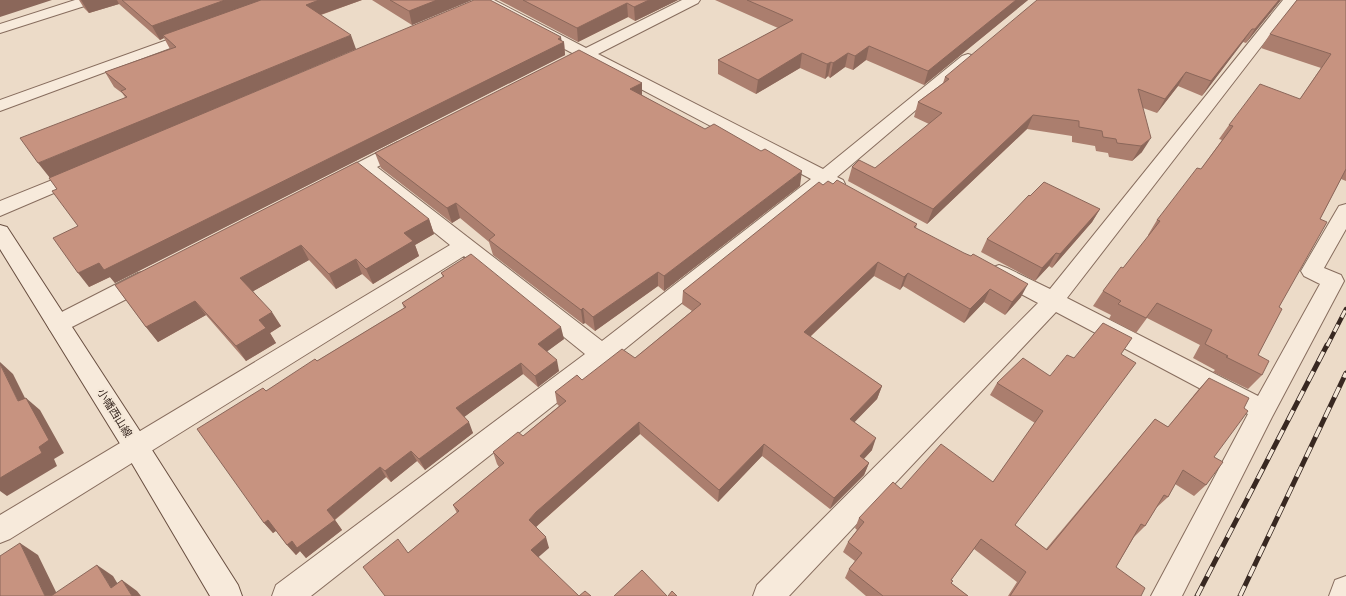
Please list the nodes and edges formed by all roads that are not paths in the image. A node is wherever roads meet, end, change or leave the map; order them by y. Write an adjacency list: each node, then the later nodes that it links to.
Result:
1 (89, 0): 5 (street)
2 (694, 0): 8 (street)
3 (1290, 0): 23 (street)
4 (482, 2): 8 (street)
5 (0, 29)
6 (205, 30): 10 (street)
7 (978, 51): 14 (street)
8 (586, 53): 9 (street); 14 (street)
9 (558, 67)
10 (0, 106)
11 (420, 138): 12 (street)
12 (365, 167): 15 (street); 20 (street)
13 (94, 169): 17 (street)
14 (824, 178): 16 (street); 25 (street)
15 (323, 188)
16 (851, 193)
17 (0, 209)
18 (1346, 211): 26 (street)
19 (0, 232): 24 (street, 小幡西山線)
20 (464, 246): 25 (street); 27 (street)
21 (983, 264): 23 (street)
22 (163, 270): 24 (street)
23 (1052, 302): 26 (street); 32 (street)
24 (58, 324): 27 (street, 小幡西山線)
25 (602, 354): 31 (street)
26 (1263, 410): 33 (street)
27 (136, 447): 28 (street); 30 (street, 小幡西山線)
28 (0, 530)
29 (1346, 591): 34 (street)
30 (227, 596)
31 (287, 596)
32 (768, 596)
33 (1166, 596)
34 (1344, 596)

